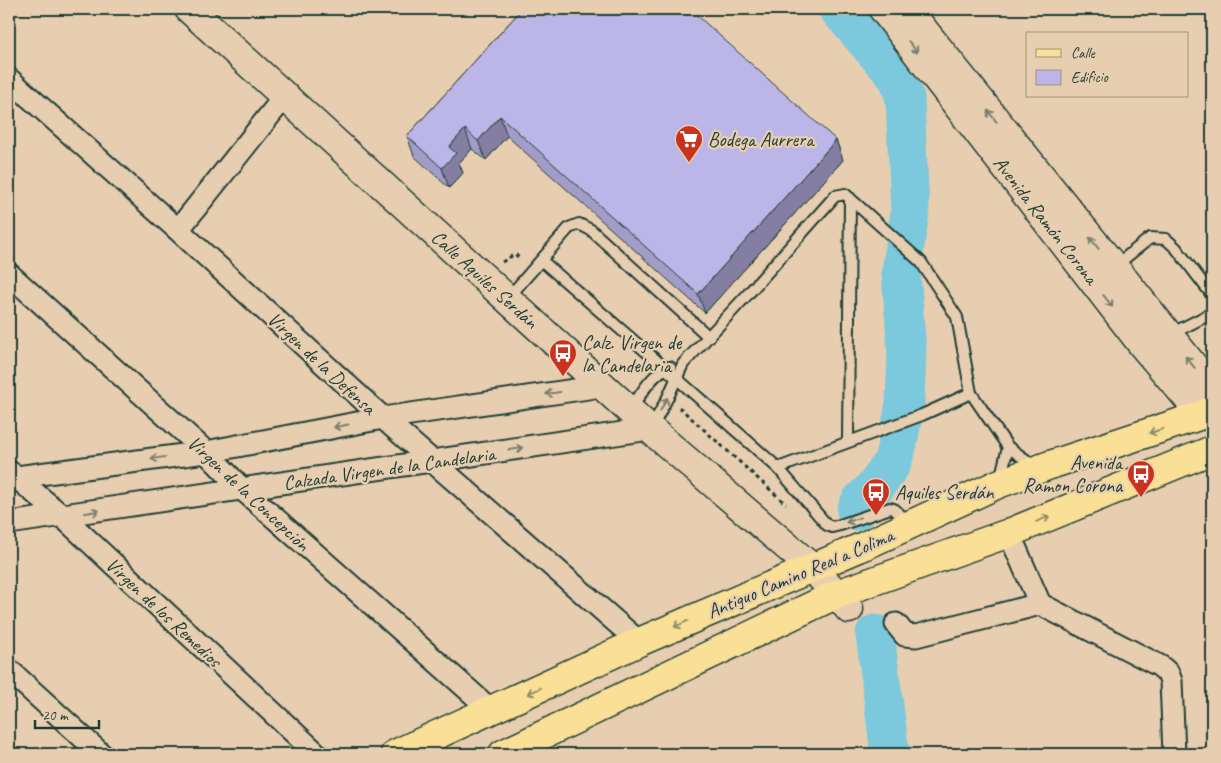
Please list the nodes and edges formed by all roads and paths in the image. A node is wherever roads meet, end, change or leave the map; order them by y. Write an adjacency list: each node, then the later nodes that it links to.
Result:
1 (188, 9): 5 (street, Calle Aquiles Serdán)
2 (883, 9): 24 (street, Avenida Ramón Corona, one-way to 24)
3 (906, 9): 9 (street, Avenida Ramón Corona, one-way to 3)
4 (9, 79): 7 (street, Virgen de la Defensa)
5 (285, 96): 7 (street); 12 (street, Calle Aquiles Serdán)
6 (850, 198): 15 (lane); 21 (lane); 26 (lane)
7 (178, 230): 23 (street, Virgen de la Defensa)
8 (541, 260): 12 (lane); 15 (lane); 17 (lane)
9 (1114, 267): 11 (lane); 14 (street, Avenida Ramón Corona)
10 (9, 274): 29 (street, Virgen de la Concepción)
11 (1212, 295)
12 (507, 299): 19 (street, Calle Aquiles Serdán)
13 (1212, 312): 14 (lane)
14 (1168, 335): 20 (street, Avenida Ramón Corona, one-way to 14)
15 (709, 337): 16 (lane)
16 (683, 364): 17 (lane); 18 (lane)
17 (665, 368): 18 (lane); 22 (lane)
18 (677, 378): 25 (lane, one-way to 18); 31 (lane)
19 (602, 386): 22 (street, Calle Aquiles Serdán); 23 (street, one-way to 23)
20 (1212, 389)
21 (971, 393): 26 (lane); 27 (lane)
22 (630, 411): 25 (street, Calle Aquiles Serdán)
23 (383, 418): 29 (street, one-way to 29); 30 (street, Virgen de la Defensa)
24 (1209, 418): 32 (main road, Antiguo Camino Real a Colima, one-way to 32)
25 (650, 429): 30 (street, Calzada Virgen de la Candelaria, one-way to 25); 40 (street, Calle Aquiles Serdán)
26 (848, 441): 31 (lane)
27 (1008, 447): 32 (lane); 34 (lane)
28 (1212, 450): 39 (main road, one-way to 28)
29 (206, 452): 33 (street, one-way to 33); 35 (street, Virgen de la Concepción)
30 (432, 461): 35 (street, Calzada Virgen de la Candelaria); 44 (street, Virgen de la Defensa)
31 (778, 468): 38 (lane, one-way to 31)
32 (1039, 469): 34 (main road, Antiguo Camino Real a Colima)
33 (11, 476): 36 (street, Virgen de los Remedios)
34 (998, 484): 38 (main road, Antiguo Camino Real a Colima)
35 (242, 489): 36 (street, Calzada Virgen de la Candelaria, one-way to 35); 46 (street, Virgen de la Concepción)
36 (62, 516): 37 (street, Calzada Virgen de la Candelaria); 48 (street, Virgen de los Remedios)
37 (9, 523)
38 (910, 525): 40 (main road, Antiguo Camino Real a Colima)
39 (1010, 533): 41 (main road); 42 (street)
40 (811, 567): 41 (street, Calle Aquiles Serdán); 44 (main road, Antiguo Camino Real a Colima, one-way to 44)
41 (843, 602): 50 (main road)
42 (1040, 604): 43 (street); 51 (street)
43 (896, 624)
44 (639, 642): 46 (main road, Antiguo Camino Real a Colima, one-way to 46)
45 (9, 670): 47 (street)
46 (491, 710): 49 (main road, Antiguo Camino Real a Colima)
47 (101, 754)
48 (317, 754)
49 (395, 754)
50 (503, 754)
51 (1174, 754)

